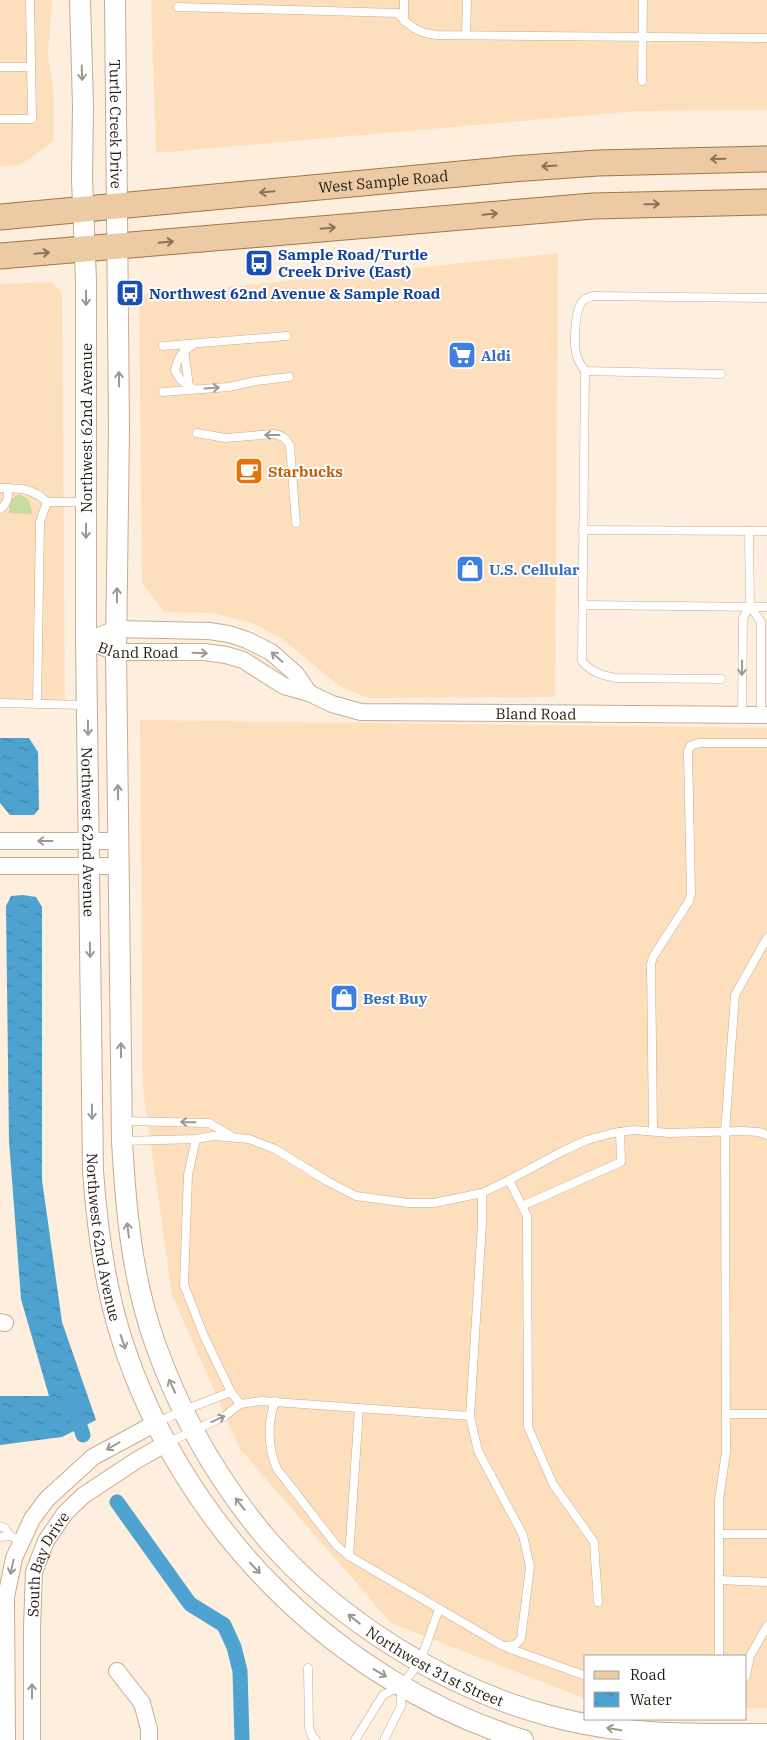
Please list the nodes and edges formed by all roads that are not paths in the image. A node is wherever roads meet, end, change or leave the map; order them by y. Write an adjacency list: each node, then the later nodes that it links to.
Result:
1 (30, 0): 13 (lane)
2 (80, 0): 19 (street, one-way to 19)
3 (115, 0): 18 (street, Turtle Creek Drive)
4 (404, 0): 8 (lane)
5 (467, 0): 9 (lane)
6 (643, 0): 10 (lane)
7 (178, 7): 8 (lane)
8 (404, 21): 9 (lane)
9 (466, 35): 10 (lane)
10 (643, 37): 11 (lane); 14 (lane)
11 (767, 38)
12 (0, 67): 13 (lane)
13 (31, 67): 15 (lane)
14 (642, 81)
15 (0, 120)
16 (767, 159): 18 (main road, West Sample Road, one-way to 18)
17 (767, 202): 21 (main road, one-way to 17)
18 (117, 206): 19 (main road, West Sample Road); 21 (street, Turtle Creek Drive)
19 (83, 209): 20 (main road, West Sample Road); 22 (street, Northwest 62nd Avenue)
20 (0, 217)
21 (118, 246): 22 (main road); 45 (street, Northwest 62nd Avenue, one-way to 21)
22 (84, 249): 23 (main road, one-way to 22); 36 (street, Northwest 62nd Avenue, one-way to 36)
23 (0, 256)
24 (767, 298): 28 (lane)
25 (286, 336): 26 (lane)
26 (194, 344): 27 (lane); 31 (lane)
27 (164, 346)
28 (585, 371): 29 (lane); 39 (lane)
29 (721, 374)
30 (289, 378): 31 (lane, one-way to 30)
31 (191, 387): 32 (lane)
32 (163, 392)
33 (197, 433): 38 (lane, one-way to 33)
34 (4, 488): 35 (lane); 37 (lane)
35 (47, 502): 36 (lane); 51 (lane)
36 (86, 502): 46 (street, Northwest 62nd Avenue, one-way to 46)
37 (0, 509)
38 (296, 523)
39 (583, 530): 40 (lane); 42 (lane)
40 (749, 531): 41 (lane); 43 (lane)
41 (767, 531)
42 (583, 605): 43 (lane); 48 (lane)
43 (750, 606): 44 (lane); 53 (lane, one-way to 53); 54 (lane)
44 (767, 606)
45 (116, 629): 46 (street, Bland Road); 47 (street, Northwest 62nd Avenue); 49 (street, Bland Road, one-way to 45)
46 (86, 642): 47 (street, Bland Road); 52 (street, Northwest 62nd Avenue)
47 (116, 652): 49 (street, Bland Road, one-way to 49); 58 (street, Northwest 62nd Avenue, one-way to 47)
48 (721, 679)
49 (309, 693): 53 (street, Bland Road)
50 (0, 703): 51 (lane)
51 (37, 704): 52 (lane)
52 (87, 705): 57 (street, Northwest 62nd Avenue, one-way to 57)
53 (742, 714): 54 (street, Bland Road)
54 (764, 714)
55 (767, 743): 65 (lane)
56 (0, 841): 57 (street, one-way to 56)
57 (89, 841): 58 (street); 60 (street, Northwest 62nd Avenue)
58 (119, 841): 61 (street, Northwest 62nd Avenue)
59 (0, 866): 60 (street)
60 (89, 866): 61 (street); 82 (street, Northwest 62nd Avenue, one-way to 82)
61 (119, 866): 63 (street, Northwest 62nd Avenue, one-way to 61)
62 (767, 938): 66 (lane)
63 (122, 1121): 68 (lane, one-way to 63); 70 (street, Northwest 62nd Avenue)
64 (620, 1132): 65 (lane); 71 (lane); 73 (lane)
65 (653, 1132): 66 (lane)
66 (725, 1132): 67 (lane); 79 (lane)
67 (767, 1134)
68 (232, 1137): 69 (lane); 72 (lane)
69 (196, 1139): 70 (lane); 74 (lane)
70 (122, 1141): 78 (street, Northwest 62nd Avenue, one-way to 70)
71 (509, 1180): 72 (lane); 73 (lane)
72 (482, 1193): 81 (lane)
73 (522, 1206): 96 (lane)
74 (231, 1392): 76 (lane); 78 (lane)
75 (275, 1401): 76 (lane); 77 (lane); 93 (lane)
76 (240, 1404): 83 (lane, one-way to 76)
77 (359, 1408): 81 (lane); 93 (lane)
78 (184, 1410): 82 (lane); 83 (street, Northwest 62nd Avenue)
79 (726, 1414): 80 (lane); 88 (lane)
80 (767, 1414)
81 (470, 1416): 101 (lane)
82 (156, 1424): 84 (street, Northwest 62nd Avenue); 85 (street, South Bay Drive, one-way to 85)
83 (193, 1430): 84 (lane); 103 (street, Northwest 31st Street, one-way to 83)
84 (165, 1444): 86 (street, South Bay Drive); 108 (street, Northwest 31st Street, one-way to 108)
85 (44, 1496): 86 (street); 91 (street, South Bay Drive)
86 (65, 1513): 92 (street, South Bay Drive)
87 (0, 1526): 91 (lane)
88 (719, 1534): 89 (lane); 94 (lane)
89 (767, 1534)
90 (0, 1537): 91 (lane)
91 (16, 1538): 92 (street); 100 (street, South Bay Drive, one-way to 100)
92 (42, 1552): 99 (street, South Bay Drive)
93 (350, 1556): 97 (lane)
94 (719, 1580): 95 (lane); 102 (lane)
95 (767, 1582)
96 (598, 1602)
97 (439, 1609): 101 (lane); 103 (lane)
98 (767, 1626): 106 (lane)
99 (32, 1628): 100 (street); 111 (street, South Bay Drive, one-way to 99)
100 (3, 1630): 110 (street, South Bay Drive)
101 (502, 1646): 107 (lane)
102 (719, 1655)
103 (420, 1662): 108 (lane); 109 (street, Northwest 31st Street, one-way to 103)
104 (308, 1668): 113 (lane)
105 (118, 1671): 112 (street)
106 (747, 1671)
107 (584, 1675)
108 (401, 1686): 114 (lane); 115 (lane); 116 (street, Northwest 31st Street)
109 (767, 1734)
110 (7, 1740)
111 (32, 1740)
112 (149, 1740)
113 (316, 1740)
114 (355, 1740)
115 (384, 1740)
116 (523, 1740)

